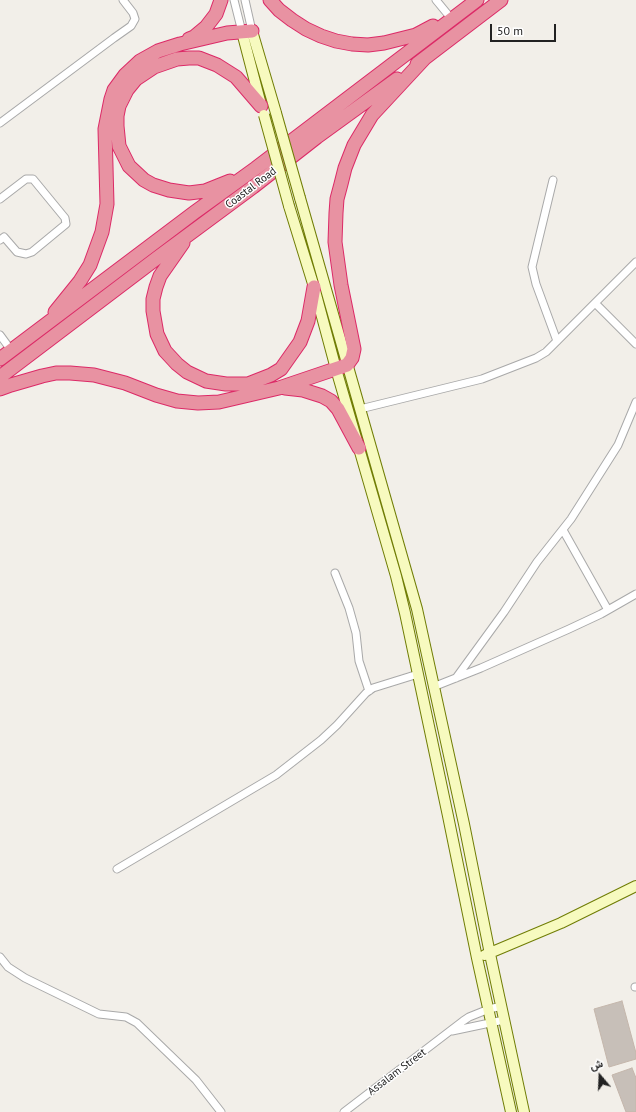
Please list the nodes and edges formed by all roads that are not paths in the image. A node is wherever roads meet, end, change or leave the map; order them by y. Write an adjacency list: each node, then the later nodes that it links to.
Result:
1 (123, 0): 14 (street)
2 (221, 0): 11 (highway)
3 (234, 0): 10 (street)
4 (245, 0): 10 (street)
5 (270, 0): 9 (highway)
6 (436, 0): 9 (street)
7 (477, 0): 9 (highway, Coastal Road)
8 (501, 0): 12 (highway, Coastal Road)
9 (454, 16): 15 (highway, Coastal Road)
10 (247, 31): 11 (highway); 13 (main road); 29 (main road, bridge)
11 (180, 44): 23 (highway)
12 (424, 59): 19 (highway, Coastal Road); 29 (highway)
13 (263, 111): 15 (highway); 21 (main road, bridge)
14 (0, 123)
15 (256, 168): 23 (highway, Coastal Road)
16 (553, 180): 25 (street)
17 (0, 199): 18 (street)
18 (1, 236)
19 (187, 236): 21 (highway); 30 (highway, Coastal Road)
20 (636, 262): 22 (street)
21 (314, 287): 29 (main road)
22 (596, 304): 25 (street); 26 (street)
23 (41, 328): 27 (highway, Coastal Road)
24 (0, 335): 27 (street)
25 (557, 341): 34 (street)
26 (636, 344)
27 (11, 350): 28 (highway, Coastal Road)
28 (0, 358)
29 (341, 367): 31 (highway); 34 (main road); 35 (main road)
30 (0, 377)
31 (279, 388): 32 (highway); 35 (highway)
32 (0, 390)
33 (636, 402): 36 (street)
34 (360, 409): 42 (main road)
35 (359, 448): 40 (main road)
36 (563, 530): 39 (street); 41 (street)
37 (335, 573): 43 (street)
38 (636, 594): 39 (street)
39 (608, 610): 41 (street)
40 (418, 674): 43 (street); 48 (main road)
41 (456, 678): 42 (street)
42 (433, 687): 46 (main road)
43 (369, 691): 44 (street)
44 (117, 869)
45 (636, 886): 46 (main road)
46 (490, 954): 48 (main road); 49 (main road)
47 (0, 957): 54 (street)
48 (477, 958): 50 (main road)
49 (502, 1006): 50 (street, Assalam Street); 51 (main road)
50 (489, 1009): 52 (main road); 53 (street, Assalam Street)
51 (504, 1020): 52 (street); 57 (main road)
52 (492, 1023): 53 (street); 56 (main road)
53 (450, 1031): 55 (street, Assalam Street)
54 (221, 1112)
55 (344, 1112)
56 (511, 1112)
57 (524, 1112)

